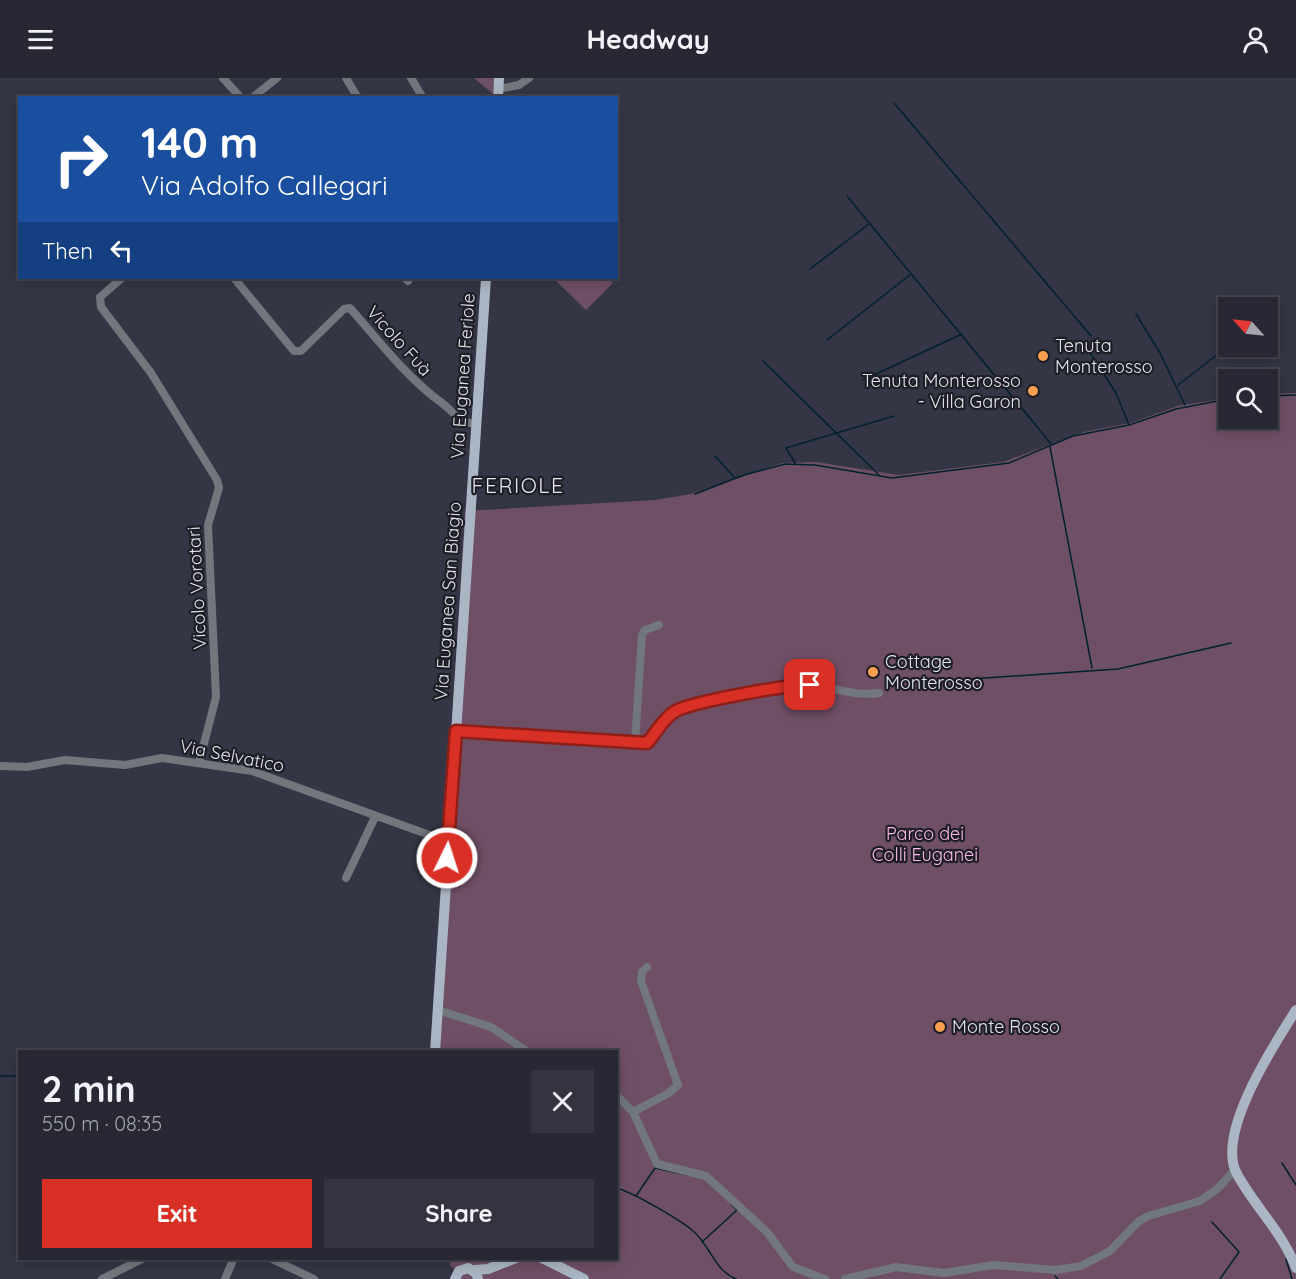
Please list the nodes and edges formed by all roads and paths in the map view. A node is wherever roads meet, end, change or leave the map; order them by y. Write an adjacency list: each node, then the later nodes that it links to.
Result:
1 (223, 78): 7 (street)
2 (277, 78): 8 (street)
3 (346, 78): 9 (street)
4 (411, 78): 10 (street)
5 (529, 78): 6 (street)
6 (498, 88)
7 (239, 96)
8 (254, 96)
9 (357, 96)
10 (422, 96)
11 (121, 279): 20 (street, Vicolo Vorotari)
12 (235, 279): 14 (street, Vicolo Fuà)
13 (486, 279): 14 (main road, Via Euganea Feriole)
14 (476, 424): 15 (main road, Via Euganea Feriole)
15 (473, 476): 18 (main road, Via Euganea San Biagio)
16 (659, 626): 19 (street)
17 (879, 693): 19 (street)
18 (456, 731): 19 (street); 23 (main road, Via Euganea San Biagio)
19 (635, 742)
20 (199, 763): 21 (street, Via Selvatico); 22 (street, Via Selvatico)
21 (0, 766)
22 (375, 817): 23 (street, Via Selvatico); 24 (street)
23 (449, 842): 26 (main road, Via Euganea San Biagio)
24 (346, 878)
25 (647, 968): 31 (street)
26 (438, 1010): 28 (main road, Via Euganea San Biagio); 29 (street)
27 (1296, 1010): 32 (main road)
28 (435, 1050)
29 (525, 1050)
30 (618, 1097): 31 (street)
31 (633, 1112): 45 (street)
32 (1235, 1170): 38 (main road); 46 (street)
33 (140, 1260): 40 (street)
34 (233, 1260): 41 (street)
35 (274, 1260): 42 (street)
36 (511, 1260): 39 (main road)
37 (546, 1260): 44 (main road)
38 (1296, 1268)
39 (471, 1271): 43 (main road)
40 (102, 1279)
41 (225, 1279)
42 (314, 1279)
43 (455, 1279)
44 (584, 1279)
45 (825, 1279)
46 (845, 1279)

